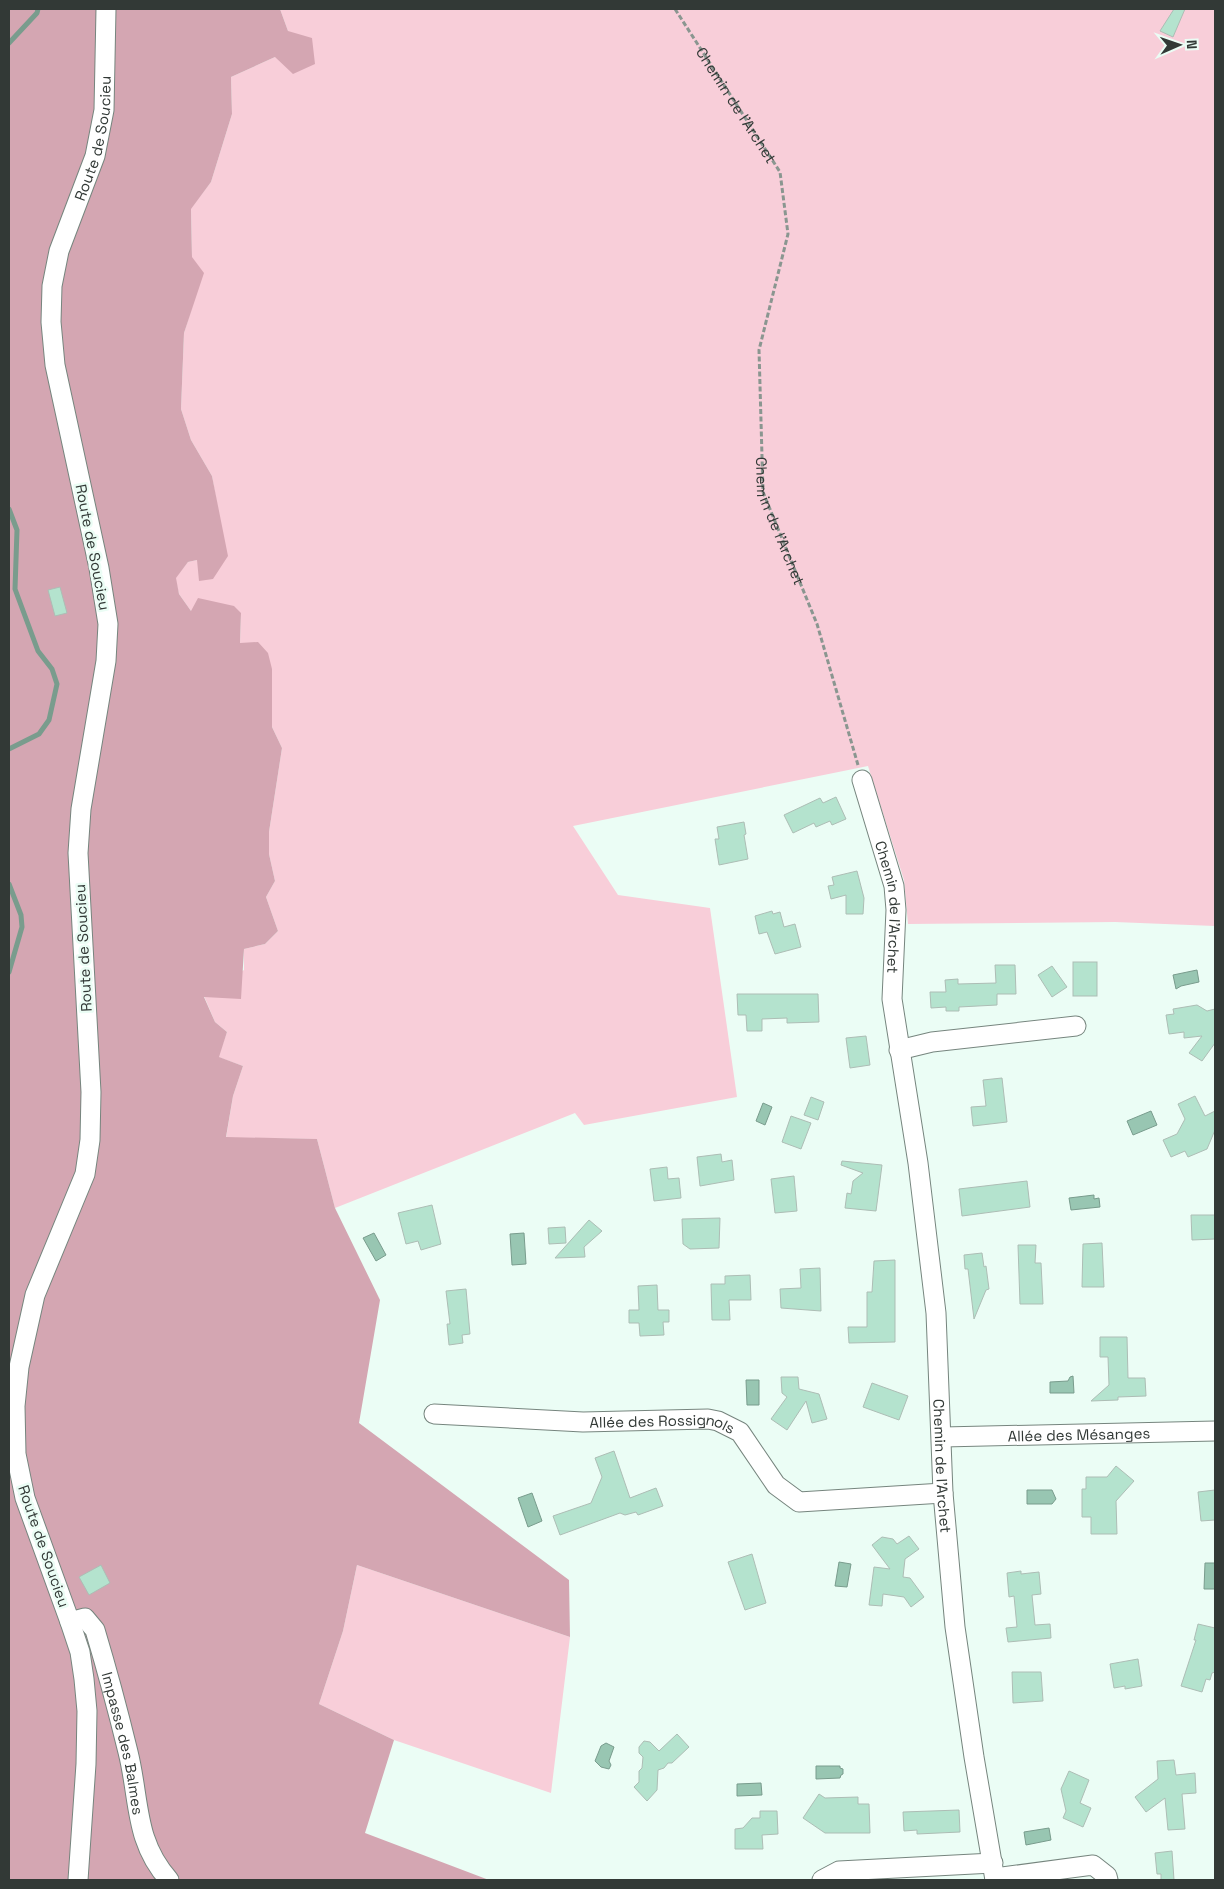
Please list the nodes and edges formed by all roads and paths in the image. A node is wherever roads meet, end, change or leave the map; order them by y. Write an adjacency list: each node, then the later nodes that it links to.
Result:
1 (106, 9): 10 (street, Route de Soucieu)
2 (675, 9): 3 (path, Chemin de l'Archet)
3 (862, 780): 5 (street, Chemin de l'Archet)
4 (1076, 1026): 5 (street)
5 (899, 1050): 8 (street, Chemin de l'Archet)
6 (434, 1414): 9 (street, Allée des Rossignols)
7 (1215, 1431): 8 (street, Allée des Mésanges)
8 (943, 1437): 9 (street, Chemin de l'Archet)
9 (943, 1493): 11 (street, Chemin de l'Archet)
10 (70, 1622): 12 (street, Route de Soucieu); 13 (street, Impasse des Balmes)
11 (994, 1874): 14 (street); 15 (street)
12 (78, 1880)
13 (169, 1880)
14 (822, 1880)
15 (1108, 1880)

